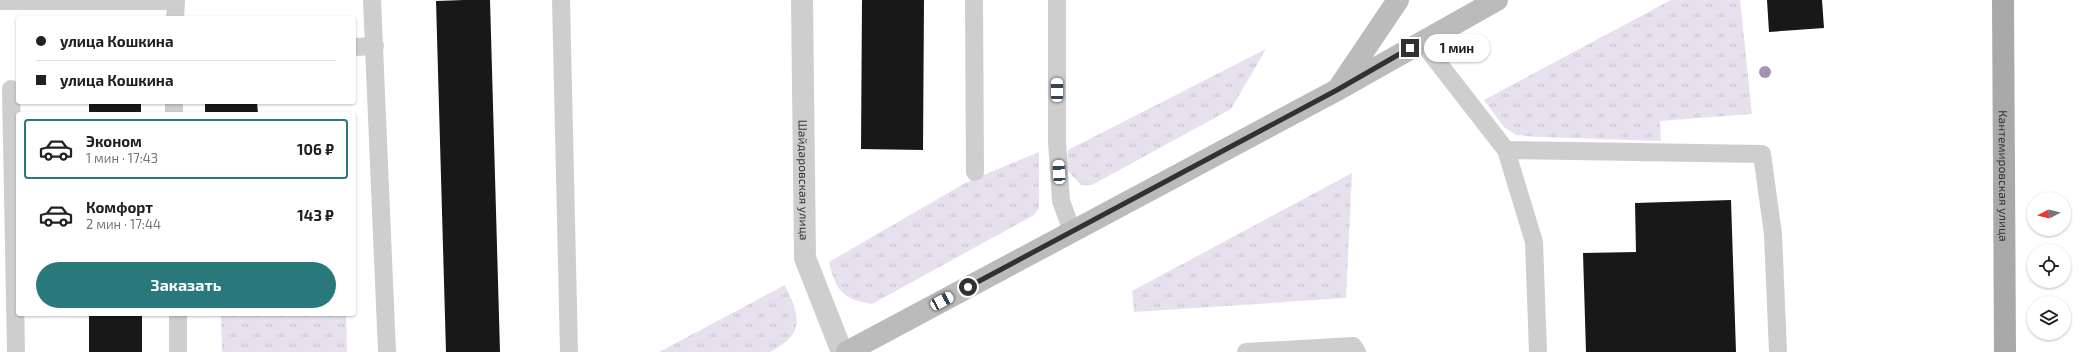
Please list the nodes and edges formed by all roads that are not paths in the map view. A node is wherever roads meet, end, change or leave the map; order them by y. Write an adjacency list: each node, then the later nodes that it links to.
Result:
1 (0, 0): 10 (lane)
2 (372, 0): 12 (lane)
3 (561, 0): 23 (lane)
4 (802, 0): 24 (street, Шайдаровская улица)
5 (974, 0): 17 (lane)
6 (1057, 0): 18 (lane)
7 (1398, 0): 15 (main road)
8 (1497, 0): 11 (main road)
9 (2003, 0): 30 (main road, Кантемировская улица)
10 (175, 16)
11 (1422, 42): 15 (main road); 16 (lane)
12 (375, 46): 13 (lane); 22 (lane)
13 (356, 47)
14 (11, 89): 20 (lane)
15 (1337, 90): 18 (main road)
16 (1506, 150): 28 (lane); 29 (lane)
17 (975, 172)
18 (1072, 231): 25 (main road)
19 (178, 316): 21 (lane)
20 (16, 352)
21 (178, 352)
22 (387, 352)
23 (569, 352)
24 (842, 352)
25 (847, 352)
26 (1246, 352): 27 (lane)
27 (1357, 352)
28 (1538, 352)
29 (1778, 352)
30 (2005, 352)

